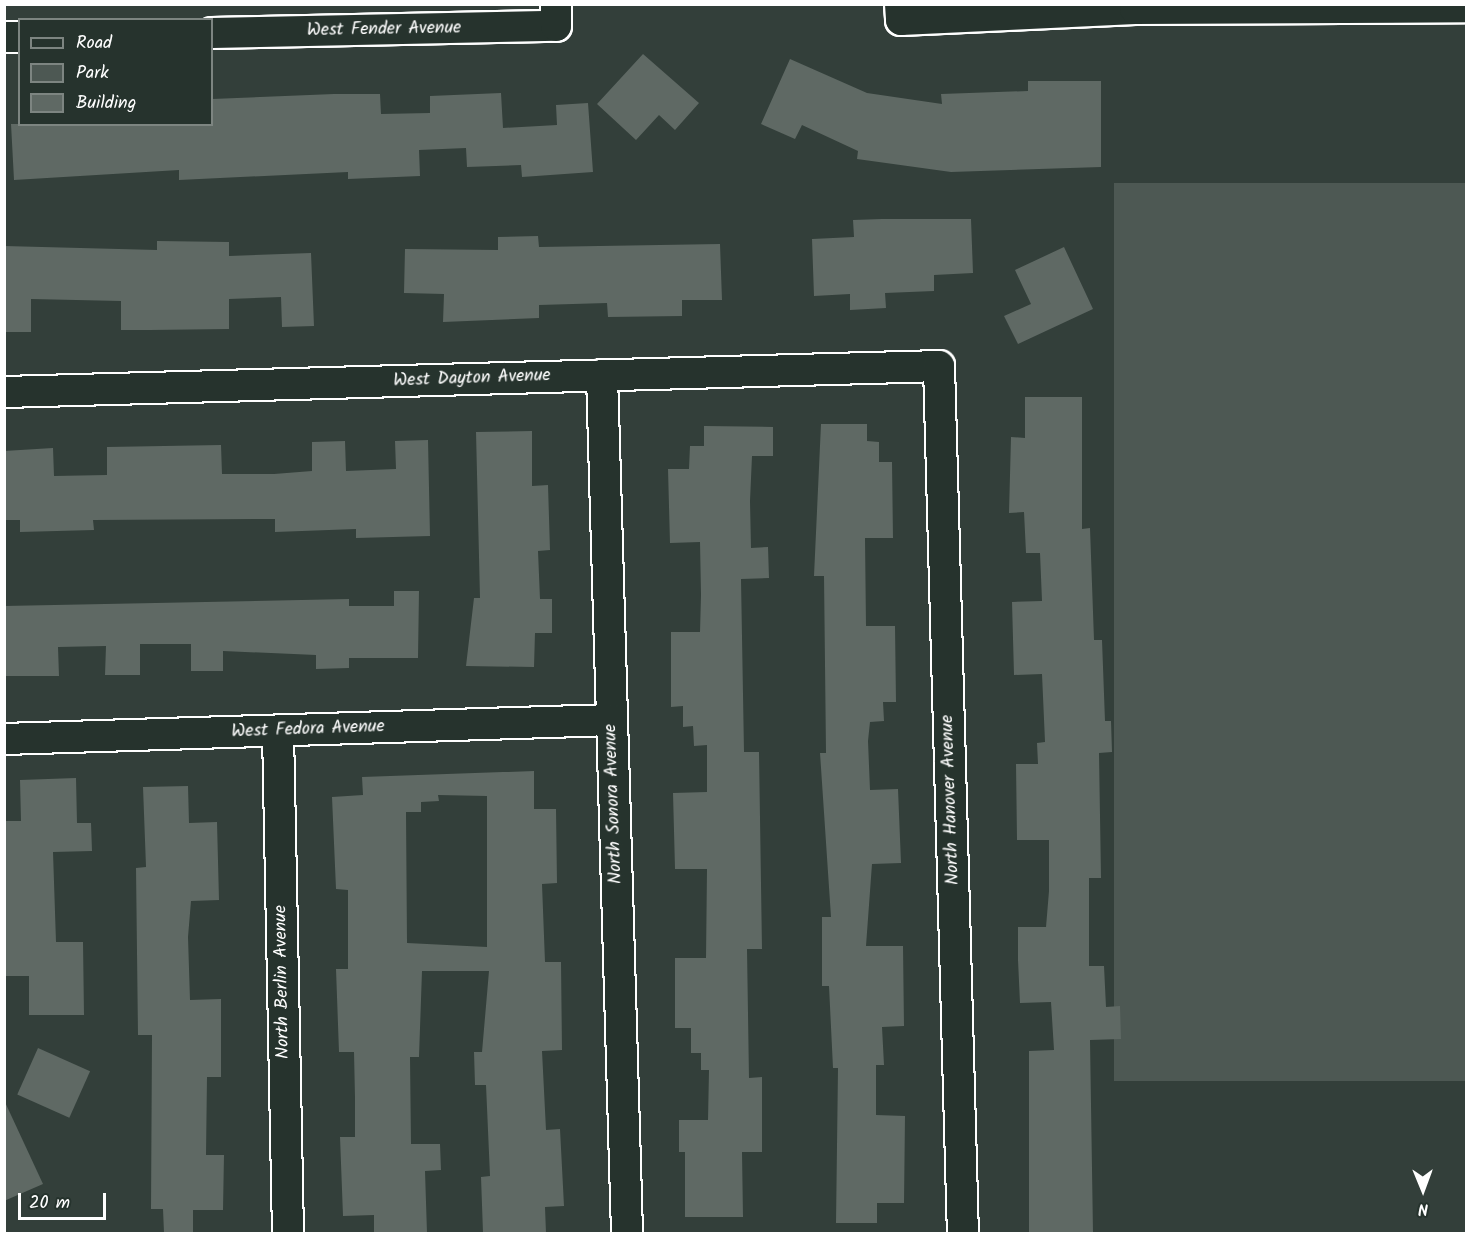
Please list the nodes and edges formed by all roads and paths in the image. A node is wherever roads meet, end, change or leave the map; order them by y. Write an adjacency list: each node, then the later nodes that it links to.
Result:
1 (1135, 7): 2 (street); 3 (street)
2 (1467, 7)
3 (900, 12)
4 (556, 15): 5 (street, West Fender Avenue)
5 (213, 33)
6 (939, 366): 7 (street, West Dayton Avenue); 14 (street, North Hanover Avenue)
7 (602, 375): 8 (street, West Dayton Avenue); 9 (street, North Sonora Avenue)
8 (4, 392)
9 (611, 720): 10 (street, West Fedora Avenue); 13 (street, North Sonora Avenue)
10 (278, 731): 11 (street, West Fedora Avenue); 12 (street, North Berlin Avenue)
11 (4, 739)
12 (288, 1233)
13 (627, 1233)
14 (963, 1233)

